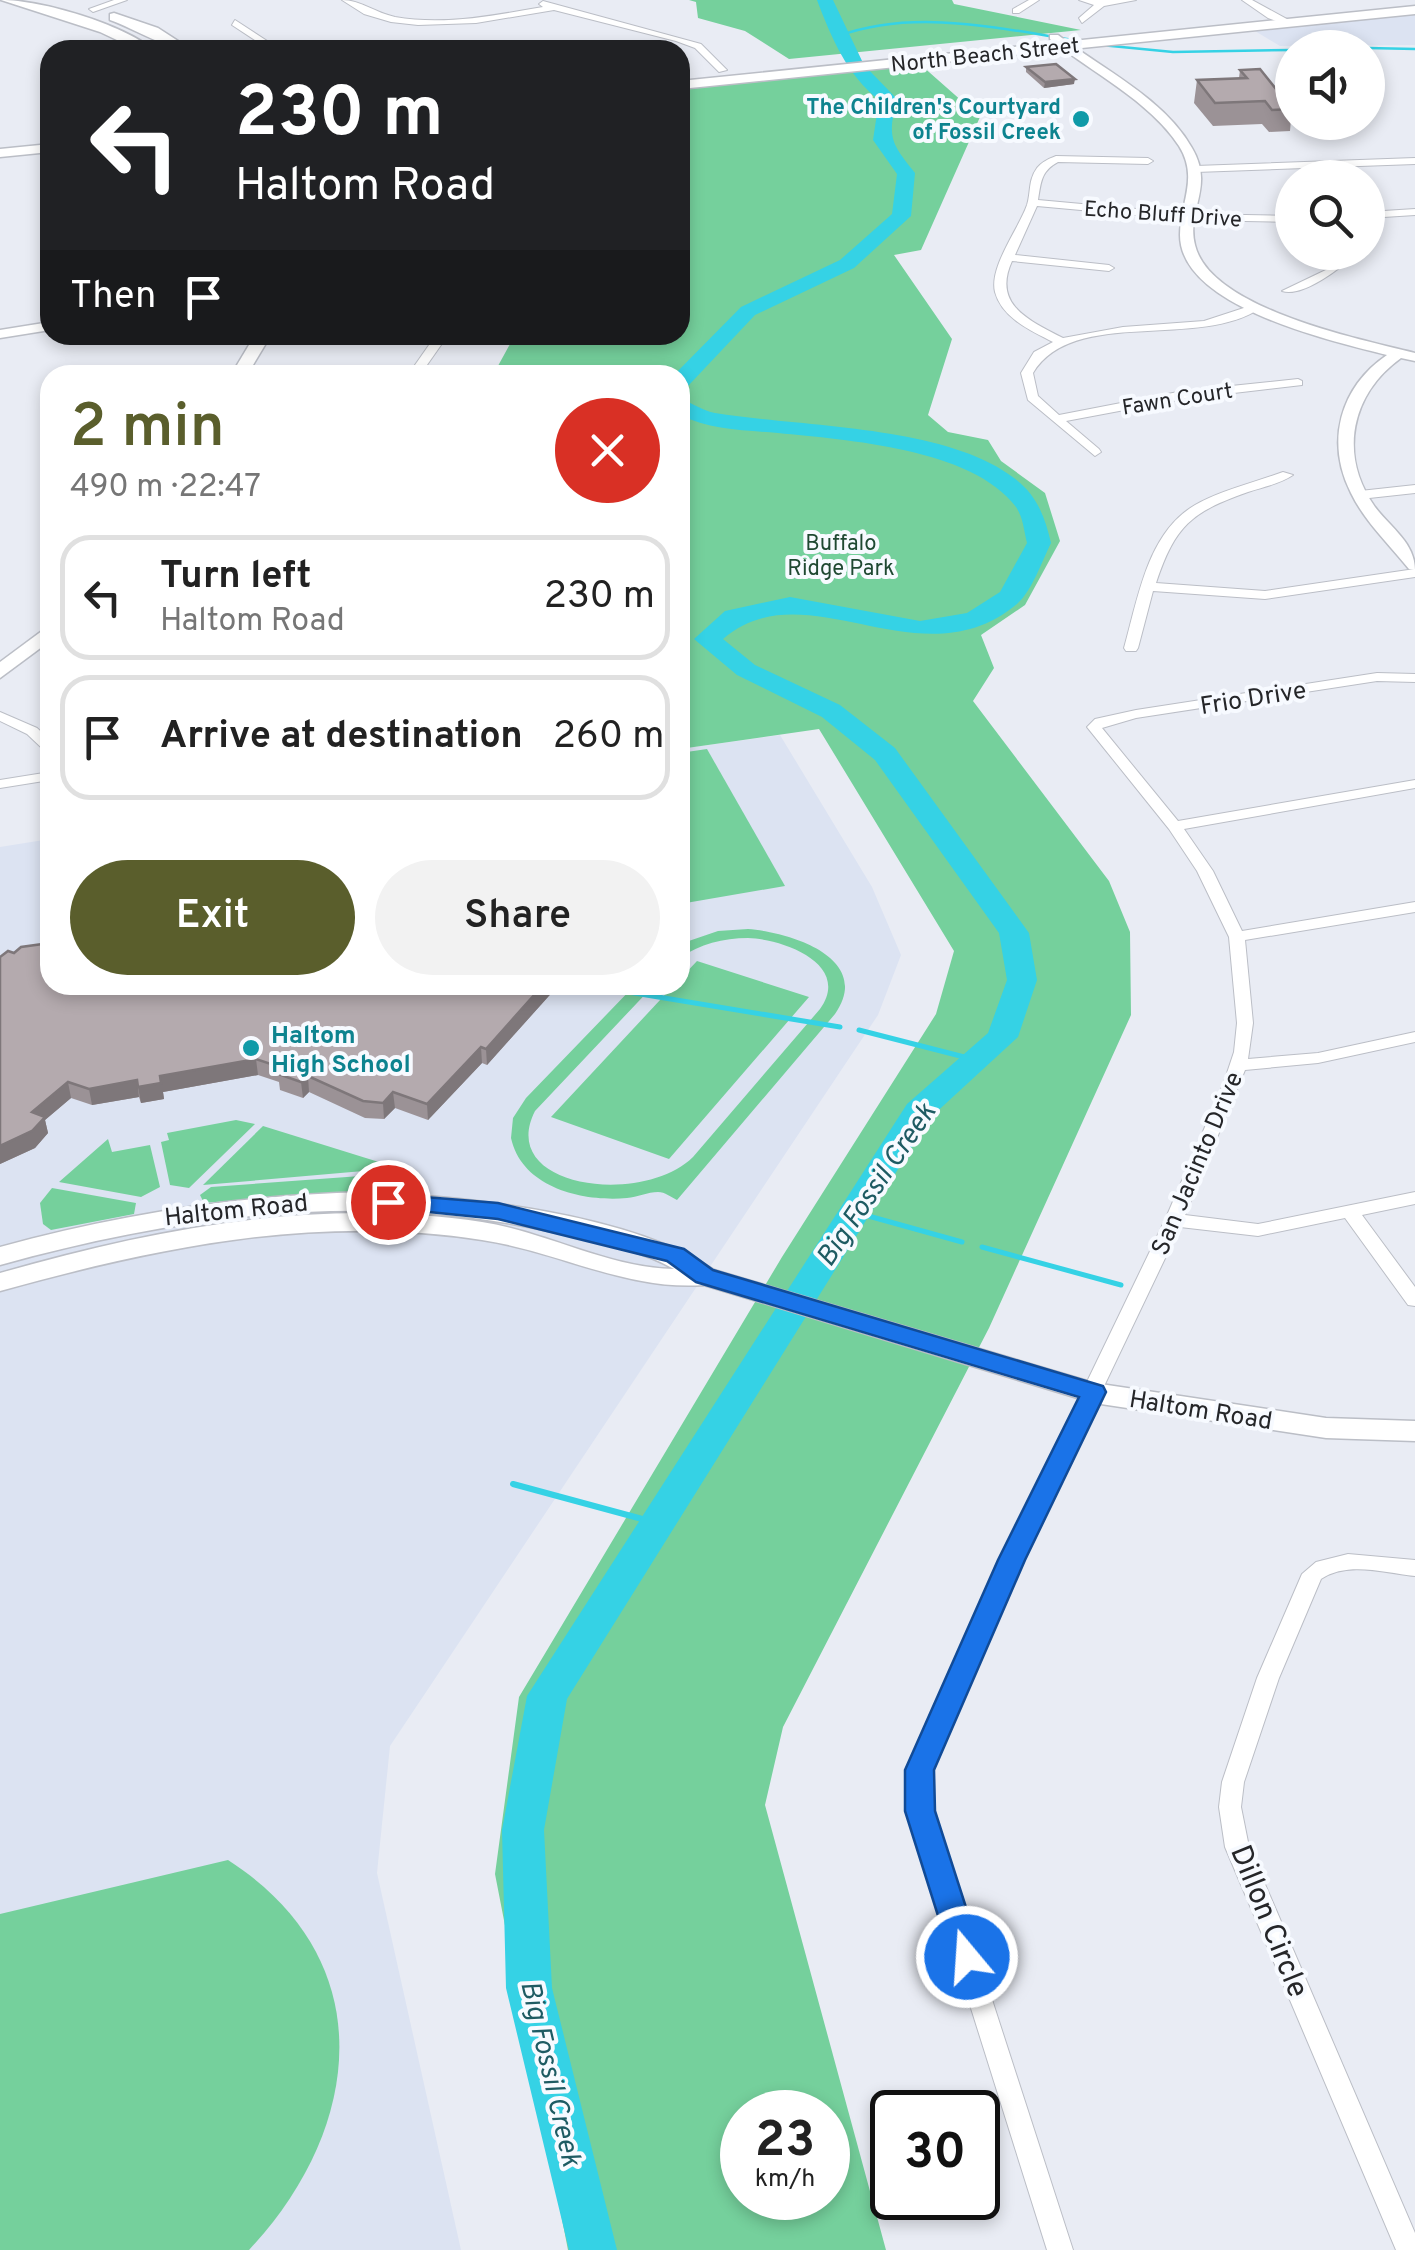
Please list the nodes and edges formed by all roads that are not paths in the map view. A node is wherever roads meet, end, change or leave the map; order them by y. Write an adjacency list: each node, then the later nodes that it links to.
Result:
1 (7, 0): 21 (main road)
2 (56, 0): 14 (main road)
3 (122, 0): 14 (street)
4 (346, 0): 13 (street)
5 (533, 0): 13 (street)
6 (1035, 0): 16 (street)
7 (1082, 0): 12 (street)
8 (1132, 0): 12 (street)
9 (1246, 0): 17 (street)
10 (1266, 0): 18 (street)
11 (1415, 2): 18 (main road, North Beach Street)
12 (1101, 4): 19 (street)
13 (554, 7): 24 (street)
14 (93, 9): 22 (main road)
15 (1415, 10): 18 (main road, North Beach Street)
16 (1016, 11)
17 (1270, 16): 18 (main road, North Beach Street); 25 (main road, North Beach Street)
18 (1288, 19): 25 (main road, North Beach Street)
19 (1082, 20)
20 (235, 23): 23 (street)
21 (128, 40)
22 (168, 40)
23 (262, 40)
24 (676, 40)
25 (1066, 42): 27 (main road, North Beach Street); 27 (main road, North Beach Street); 38 (street)
26 (690, 44): 29 (street)
27 (923, 55): 28 (main road, North Beach Street)
28 (798, 68): 29 (main road, North Beach Street); 31 (main road, North Beach Street)
29 (722, 70): 30 (main road, North Beach Street)
30 (690, 73)
31 (690, 84)
32 (40, 139): 33 (main road)
33 (0, 142)
34 (40, 149): 35 (main road)
35 (0, 153)
36 (1148, 161): 39 (street)
37 (1415, 161): 38 (street)
38 (1196, 169): 42 (street)
39 (1034, 200): 42 (street, Echo Bluff Drive); 44 (street)
40 (1415, 212): 41 (street)
41 (1385, 214)
42 (1191, 217): 43 (street, Echo Bluff Drive); 48 (street)
43 (1275, 219)
44 (1008, 257): 45 (street); 51 (street)
45 (1109, 268)
46 (1334, 270): 47 (street)
47 (1287, 291)
48 (1256, 307): 51 (street); 52 (street)
49 (40, 328): 50 (street)
50 (0, 334)
51 (1060, 341): 54 (street)
52 (1407, 355): 58 (street)
53 (1298, 383): 54 (street, Fawn Court)
54 (1056, 419): 55 (street)
55 (1095, 452)
56 (1287, 475): 61 (street)
57 (1415, 489): 58 (street)
58 (1360, 496): 59 (street)
59 (1415, 565)
60 (1415, 574): 61 (street)
61 (1150, 587): 63 (street)
62 (40, 640): 64 (main road)
63 (1130, 648)
64 (0, 672)
65 (1415, 678): 67 (street, Frio Drive)
66 (0, 716): 68 (street)
67 (1094, 727): 72 (street, San Jacinto Drive)
68 (40, 739)
69 (40, 778): 70 (street)
70 (0, 784)
71 (1415, 784): 72 (street)
72 (1174, 826): 74 (street, San Jacinto Drive)
73 (1415, 907): 74 (street)
74 (1237, 938): 76 (street, San Jacinto Drive)
75 (1415, 1037): 76 (street)
76 (1238, 1065): 79 (street, San Jacinto Drive)
77 (1415, 1198): 78 (street)
78 (1350, 1212): 79 (street); 83 (street)
79 (1174, 1220): 84 (street, San Jacinto Drive)
80 (0, 1256): 81 (main road, Haltom Road)
81 (33, 1259): 82 (main road, Haltom Road); 84 (main road, Haltom Road)
82 (0, 1282)
83 (1415, 1300)
84 (1094, 1392): 85 (main road, Haltom Road); 87 (street, San Jacinto Drive)
85 (1415, 1431)
86 (1415, 1568): 88 (street, Dillon Circle)
87 (1060, 2250)
88 (1409, 2250)

